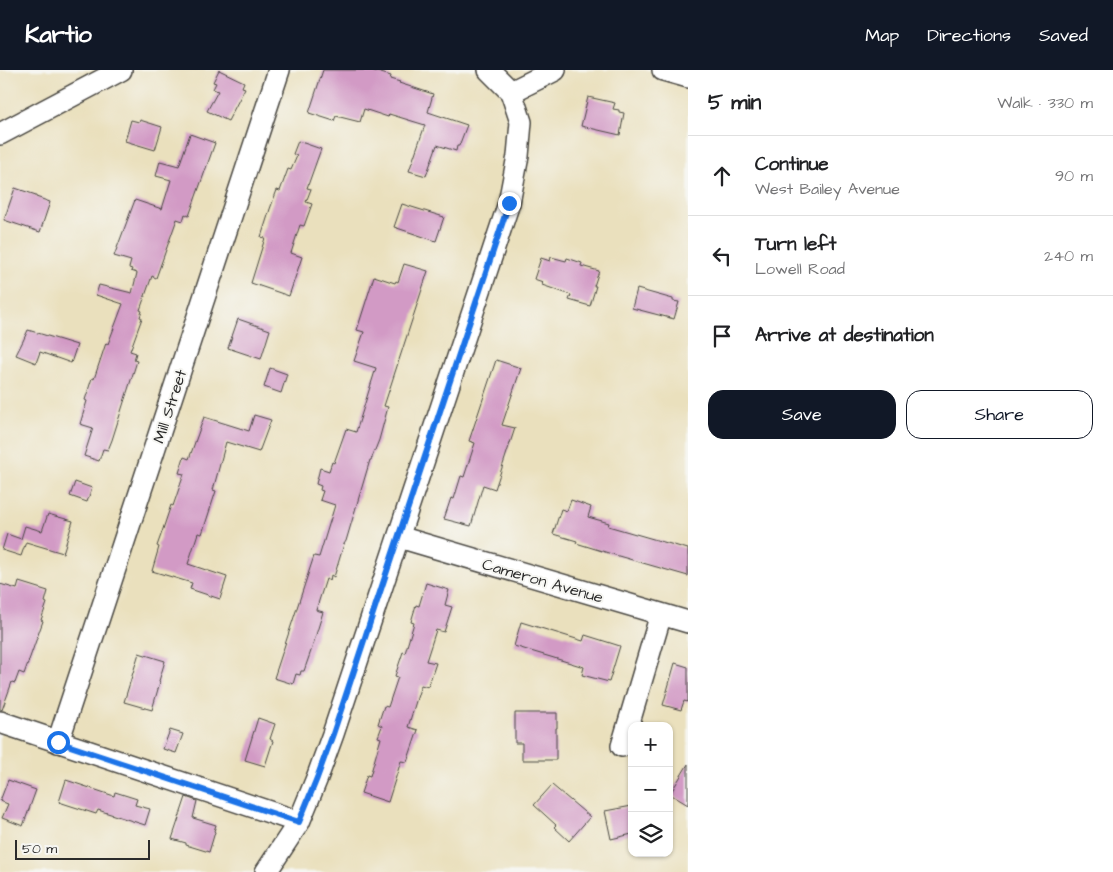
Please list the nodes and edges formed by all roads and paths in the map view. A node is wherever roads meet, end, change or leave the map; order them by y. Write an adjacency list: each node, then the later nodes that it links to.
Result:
1 (121, 70): 8 (street)
2 (279, 70): 13 (street, Mill Street)
3 (489, 70): 7 (street)
4 (555, 70): 7 (street)
5 (663, 70): 6 (street)
6 (688, 78)
7 (511, 92): 9 (street)
8 (0, 134)
9 (398, 537): 10 (street, Cameron Avenue); 15 (street)
10 (661, 614): 11 (street, Cameron Avenue); 14 (street)
11 (688, 622)
12 (0, 722): 13 (street)
13 (58, 742): 15 (street)
14 (622, 746)
15 (299, 822): 16 (street)
16 (266, 872)

